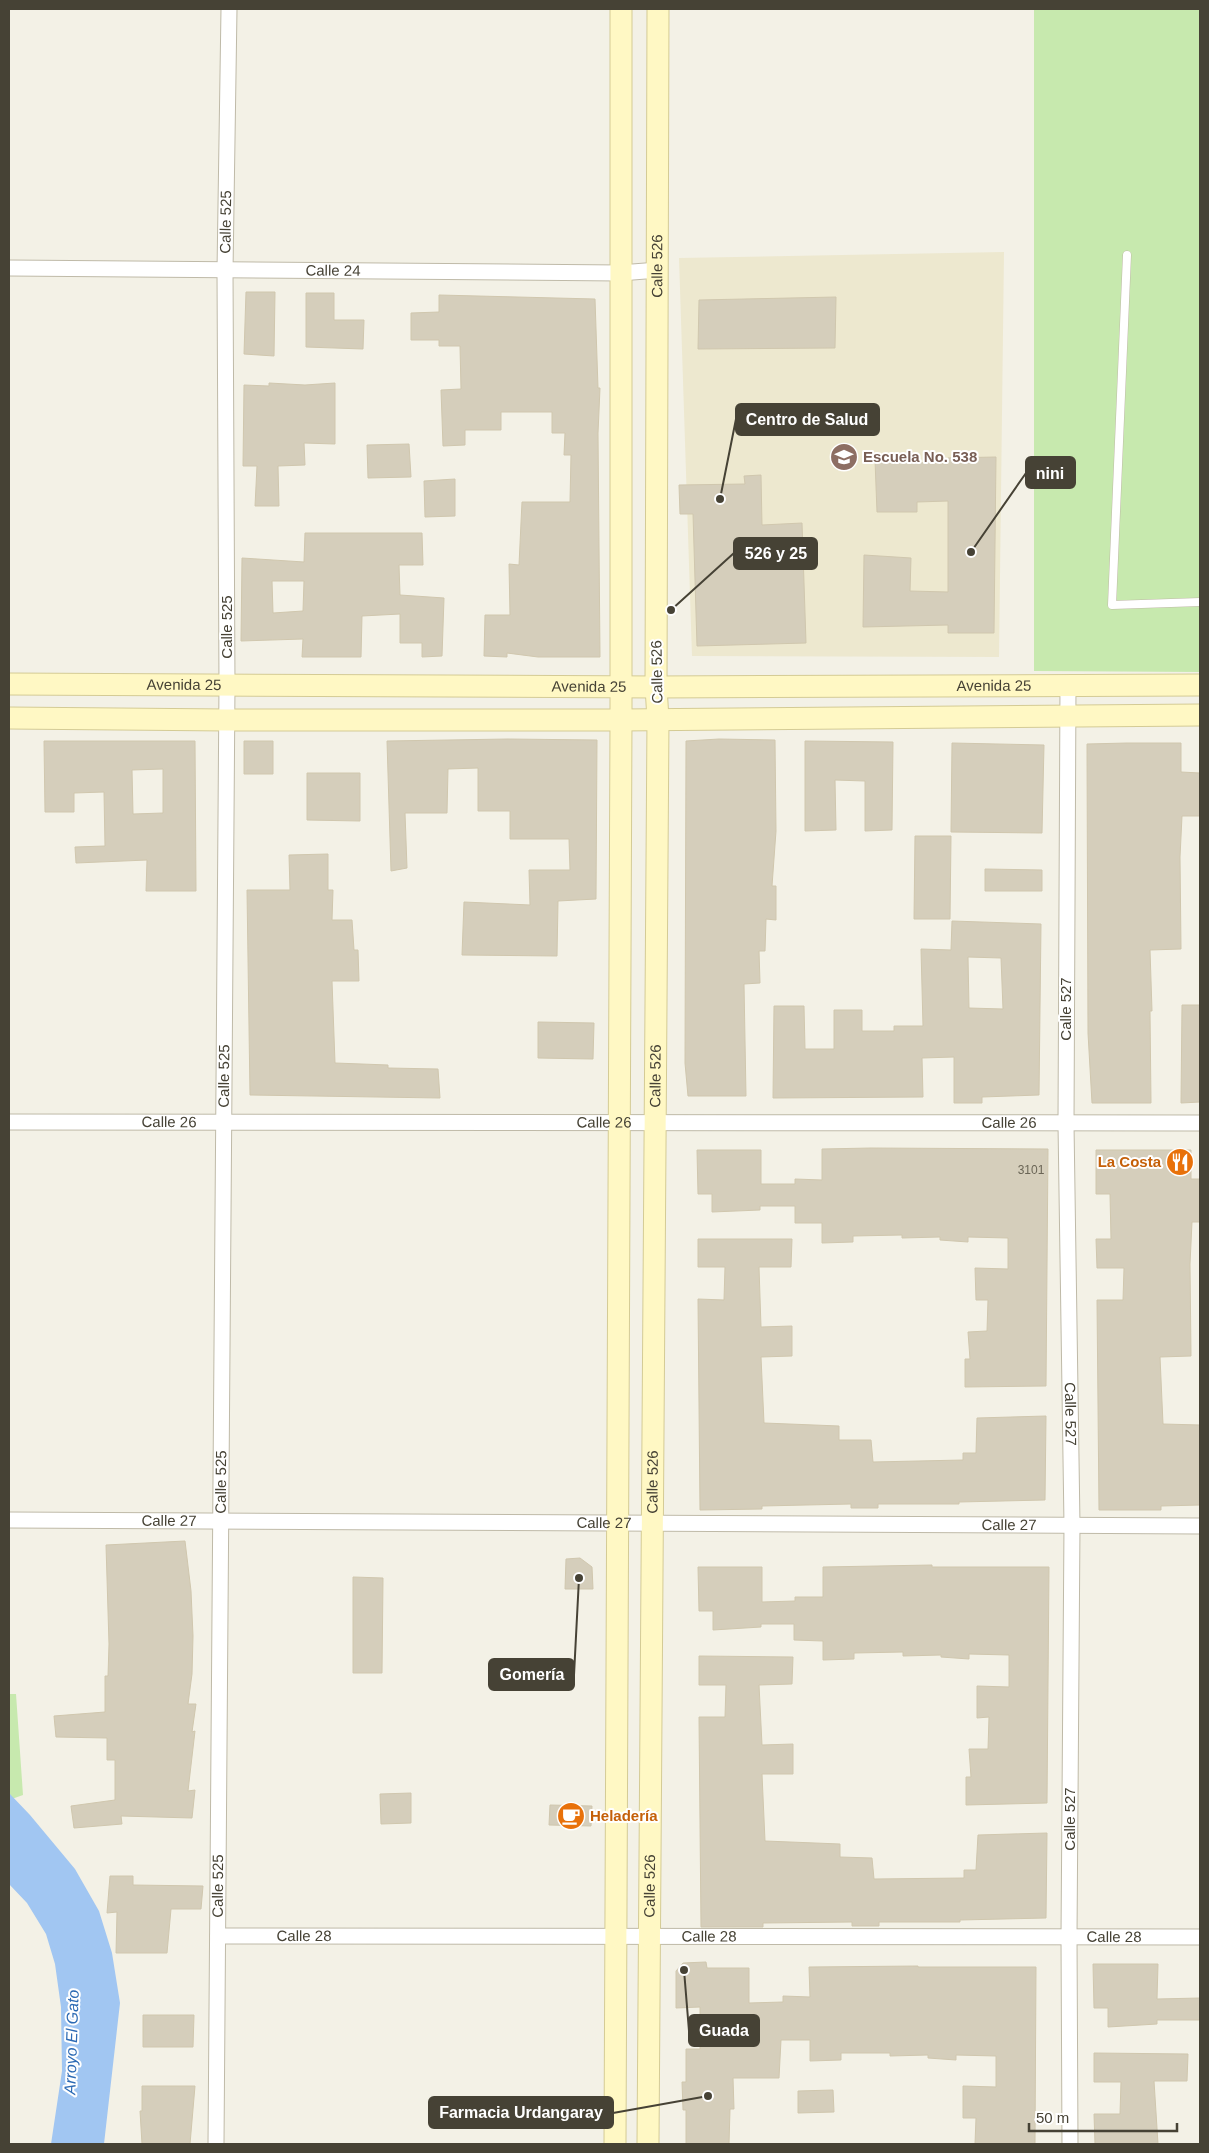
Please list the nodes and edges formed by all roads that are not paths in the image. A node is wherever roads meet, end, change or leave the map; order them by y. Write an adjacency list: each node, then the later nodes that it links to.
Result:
1 (229, 9): 7 (street, Calle 525)
2 (621, 9): 8 (main road)
3 (658, 9): 6 (main road, Calle 526)
4 (1127, 255): 9 (lane)
5 (9, 268): 7 (street, Calle 24)
6 (658, 270): 8 (street, Calle 24); 15 (main road, Calle 526)
7 (225, 271): 8 (street, Calle 24); 12 (street, Calle 525)
8 (620, 273): 14 (main road)
9 (1200, 602)
10 (9, 684): 12 (main road, Avenida 25)
11 (1068, 684): 13 (main road, Avenida 25); 15 (main road, Avenida 25); 16 (street, Calle 527)
12 (227, 685): 14 (main road, Avenida 25); 20 (street, Calle 525)
13 (1200, 685)
14 (620, 686): 15 (main road, Avenida 25); 21 (main road)
15 (656, 687): 19 (main road, Calle 526)
16 (1066, 715): 17 (main road, Avenida 25); 19 (main road, Avenida 25); 27 (street, Calle 527)
17 (1200, 715)
18 (9, 718): 20 (main road, Avenida 25)
19 (658, 719): 21 (main road, Avenida 25); 25 (main road, Calle 526)
20 (227, 720): 21 (main road, Avenida 25); 23 (street, Calle 525)
21 (621, 720): 24 (main road)
22 (9, 1122): 23 (street, Calle 26)
23 (223, 1123): 24 (street, Calle 26); 29 (street, Calle 525)
24 (618, 1123): 25 (street, Calle 26); 30 (main road)
25 (654, 1123): 27 (street, Calle 26); 31 (main road, Calle 526)
26 (1200, 1123): 27 (street, Calle 26)
27 (1066, 1124): 32 (street, Calle 527)
28 (9, 1520): 29 (street, Calle 27)
29 (220, 1521): 30 (street, Calle 27); 36 (street, Calle 525)
30 (617, 1523): 31 (street, Calle 27); 34 (main road)
31 (651, 1523): 32 (street, Calle 27); 35 (main road, Calle 526)
32 (1072, 1525): 33 (street, Calle 27); 37 (street, Calle 527)
33 (1200, 1526)
34 (617, 1935): 35 (street, Calle 28); 36 (street, Calle 28); 40 (main road)
35 (649, 1935): 37 (street, Calle 28); 41 (main road, Calle 526)
36 (218, 1936): 39 (street, Calle 525)
37 (1069, 1937): 38 (street, Calle 28); 42 (street, Calle 527)
38 (1200, 1937)
39 (216, 2144)
40 (615, 2144)
41 (648, 2144)
42 (1070, 2144)

